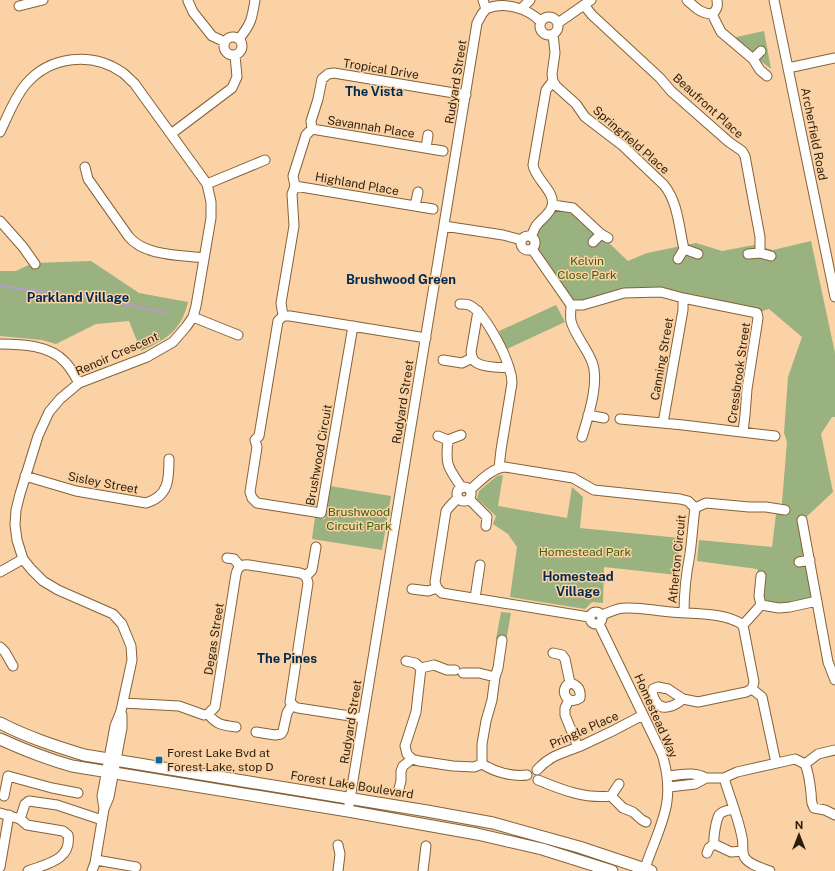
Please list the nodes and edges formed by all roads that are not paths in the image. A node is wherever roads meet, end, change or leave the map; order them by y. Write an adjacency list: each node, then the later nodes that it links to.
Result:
1 (42, 0): 10 (street)
2 (255, 0): 16 (street)
3 (530, 0): 11 (street)
4 (687, 0): 12 (street)
5 (717, 0): 12 (street)
6 (774, 0): 22 (street, Archerfield Road)
7 (188, 1): 17 (street)
8 (587, 3): 14 (street); 48 (street, Beaufront Place)
9 (485, 4): 11 (street); 25 (street, Rudyard Street)
10 (19, 6)
11 (522, 9): 13 (street)
12 (712, 14): 21 (street)
13 (541, 22): 14 (street); 15 (street)
14 (558, 23): 15 (street)
15 (553, 34): 24 (street)
16 (239, 40): 17 (street); 19 (street)
17 (225, 42): 19 (street)
18 (760, 51): 21 (street)
19 (236, 55): 29 (street)
20 (835, 58): 22 (street)
21 (753, 59): 23 (street)
22 (788, 68): 55 (street, Archerfield Road)
23 (768, 76)
24 (553, 81): 38 (street); 47 (street, Springfield Place)
25 (466, 95): 27 (street, Tropical Drive); 42 (street, Rudyard Street)
26 (4, 115): 28 (street, Renoir Crescent); 29 (street, Renoir Crescent)
27 (312, 129): 31 (street, Savannah Place); 36 (street, Tropical Drive)
28 (0, 132)
29 (171, 134): 35 (street, Renoir Crescent)
30 (428, 135): 31 (street, Savannah Place)
31 (426, 148): 32 (street, Savannah Place)
32 (443, 151)
33 (265, 160): 35 (street)
34 (86, 167): 52 (street)
35 (207, 184): 52 (street, Renoir Crescent)
36 (295, 186): 39 (street, Highland Place); 61 (street, Tropical Drive)
37 (418, 192): 39 (street)
38 (553, 205): 43 (street); 45 (street)
39 (415, 206): 40 (street, Highland Place)
40 (433, 209)
41 (0, 221): 54 (street)
42 (444, 226): 44 (street); 65 (street, Rudyard Street)
43 (531, 237): 44 (street); 46 (street)
44 (522, 240): 46 (street)
45 (593, 242)
46 (532, 248): 59 (street)
47 (684, 249): 49 (street); 53 (street)
48 (760, 253): 50 (street); 51 (street)
49 (698, 254)
50 (748, 254)
51 (771, 256)
52 (204, 258): 62 (street, Renoir Crescent)
53 (678, 259)
54 (35, 264)
55 (833, 274): 56 (street, Archerfield Road)
56 (835, 297)
57 (683, 298): 59 (street, Cressbrook Street); 74 (street, Canning Street); 75 (street, Cressbrook Street)
58 (460, 304): 60 (street)
59 (571, 305): 71 (street)
60 (478, 311): 67 (street); 69 (street)
61 (283, 316): 63 (street); 63 (street, Brushwood Circuit)
62 (193, 317): 64 (street); 70 (street, Renoir Crescent)
63 (353, 326): 65 (street)
64 (238, 335)
65 (426, 338): 123 (street, Rudyard Street)
66 (0, 344): 70 (street)
67 (472, 358): 68 (street); 69 (street)
68 (443, 360)
69 (509, 367): 82 (street)
70 (79, 383): 83 (street, Renoir Crescent)
71 (588, 415): 72 (street); 79 (street)
72 (604, 418)
73 (620, 419): 74 (street)
74 (663, 423): 75 (street)
75 (743, 432): 78 (street)
76 (460, 435): 80 (street)
77 (438, 436): 80 (street)
78 (775, 436)
79 (582, 437)
80 (448, 440): 84 (street)
81 (169, 459): 83 (street, Sisley Street)
82 (500, 468): 84 (street); 85 (street, Atherton Circuit)
83 (25, 476): 91 (street, Renoir Crescent)
84 (467, 492): 88 (street); 99 (street)
85 (695, 508): 86 (street); 104 (street, Atherton Circuit)
86 (785, 510)
87 (802, 520): 92 (street)
88 (486, 526)
89 (316, 547): 97 (street)
90 (227, 558): 95 (street)
91 (23, 559): 96 (street); 120 (street, Renoir Crescent)
92 (810, 560): 93 (street); 102 (street)
93 (799, 562)
94 (480, 564): 101 (street)
95 (240, 566): 97 (street); 121 (street, Degas Street)
96 (0, 572)
97 (306, 576): 119 (street)
98 (761, 576): 103 (street)
99 (437, 588): 100 (street); 101 (street)
100 (412, 589)
101 (475, 598): 105 (street)
102 (817, 602): 103 (street); 114 (street)
103 (761, 605): 106 (street)
104 (684, 613): 105 (street); 106 (street)
105 (601, 620): 122 (street, Homestead Way)
106 (743, 625): 116 (street)
107 (0, 647): 111 (street)
108 (511, 647): 113 (street)
109 (553, 653): 115 (street)
110 (406, 661): 112 (street)
111 (12, 666)
112 (421, 668): 113 (street); 130 (street)
113 (495, 677): 132 (street)
114 (835, 680)
115 (570, 683): 118 (street); 118 (street)
116 (752, 689): 117 (street); 133 (street)
117 (682, 699)
118 (569, 700): 128 (street)
119 (292, 705): 123 (street); 126 (street)
120 (122, 707): 121 (street); 131 (street, Renoir Crescent)
121 (208, 714): 125 (street)
122 (643, 715): 128 (street, Pringle Place); 138 (street, Homestead Way)
123 (363, 718): 149 (street, Rudyard Street)
124 (0, 723): 131 (main road, Forest Lake Boulevard)
125 (236, 727)
126 (256, 732)
127 (0, 739): 136 (main road)
128 (578, 747): 135 (street, Pringle Place)
129 (835, 750): 134 (street)
130 (412, 759): 132 (street); 145 (street)
131 (113, 760): 136 (street, Renoir Crescent); 149 (main road, Forest Lake Boulevard)
132 (482, 764): 137 (street)
133 (776, 764): 134 (street); 140 (street)
134 (805, 764): 154 (street)
135 (538, 770): 137 (street); 141 (street)
136 (110, 772): 152 (main road); 156 (street, Renoir Crescent)
137 (527, 776): 141 (street)
138 (668, 776): 139 (street); 143 (street, Homestead Way)
139 (706, 778): 140 (street); 143 (street)
140 (724, 778): 151 (street)
141 (538, 780): 148 (street)
142 (619, 784): 148 (street)
143 (669, 787): 166 (street, Homestead Way)
144 (52, 788): 146 (street); 147 (street); 150 (street)
145 (398, 792)
146 (78, 793)
147 (4, 796)
148 (611, 796): 157 (street)
149 (350, 798): 152 (street, Rudyard Street); 166 (main road, Forest Lake Boulevard)
150 (49, 804): 155 (street); 156 (street)
151 (734, 809): 158 (street); 161 (street)
152 (348, 811): 171 (main road)
153 (4, 814): 155 (street); 164 (street)
154 (835, 815)
155 (20, 819): 167 (street)
156 (102, 820): 163 (street, Renoir Crescent)
157 (646, 822)
158 (714, 844): 161 (street); 162 (street)
159 (338, 845): 169 (street)
160 (426, 846): 170 (street)
161 (743, 851): 172 (street)
162 (706, 853)
163 (96, 860): 165 (street); 168 (street, Renoir Crescent)
164 (0, 867)
165 (136, 867)
166 (646, 870)
167 (28, 871)
168 (92, 871)
169 (338, 871)
170 (423, 871)
171 (612, 871)
172 (770, 871)

